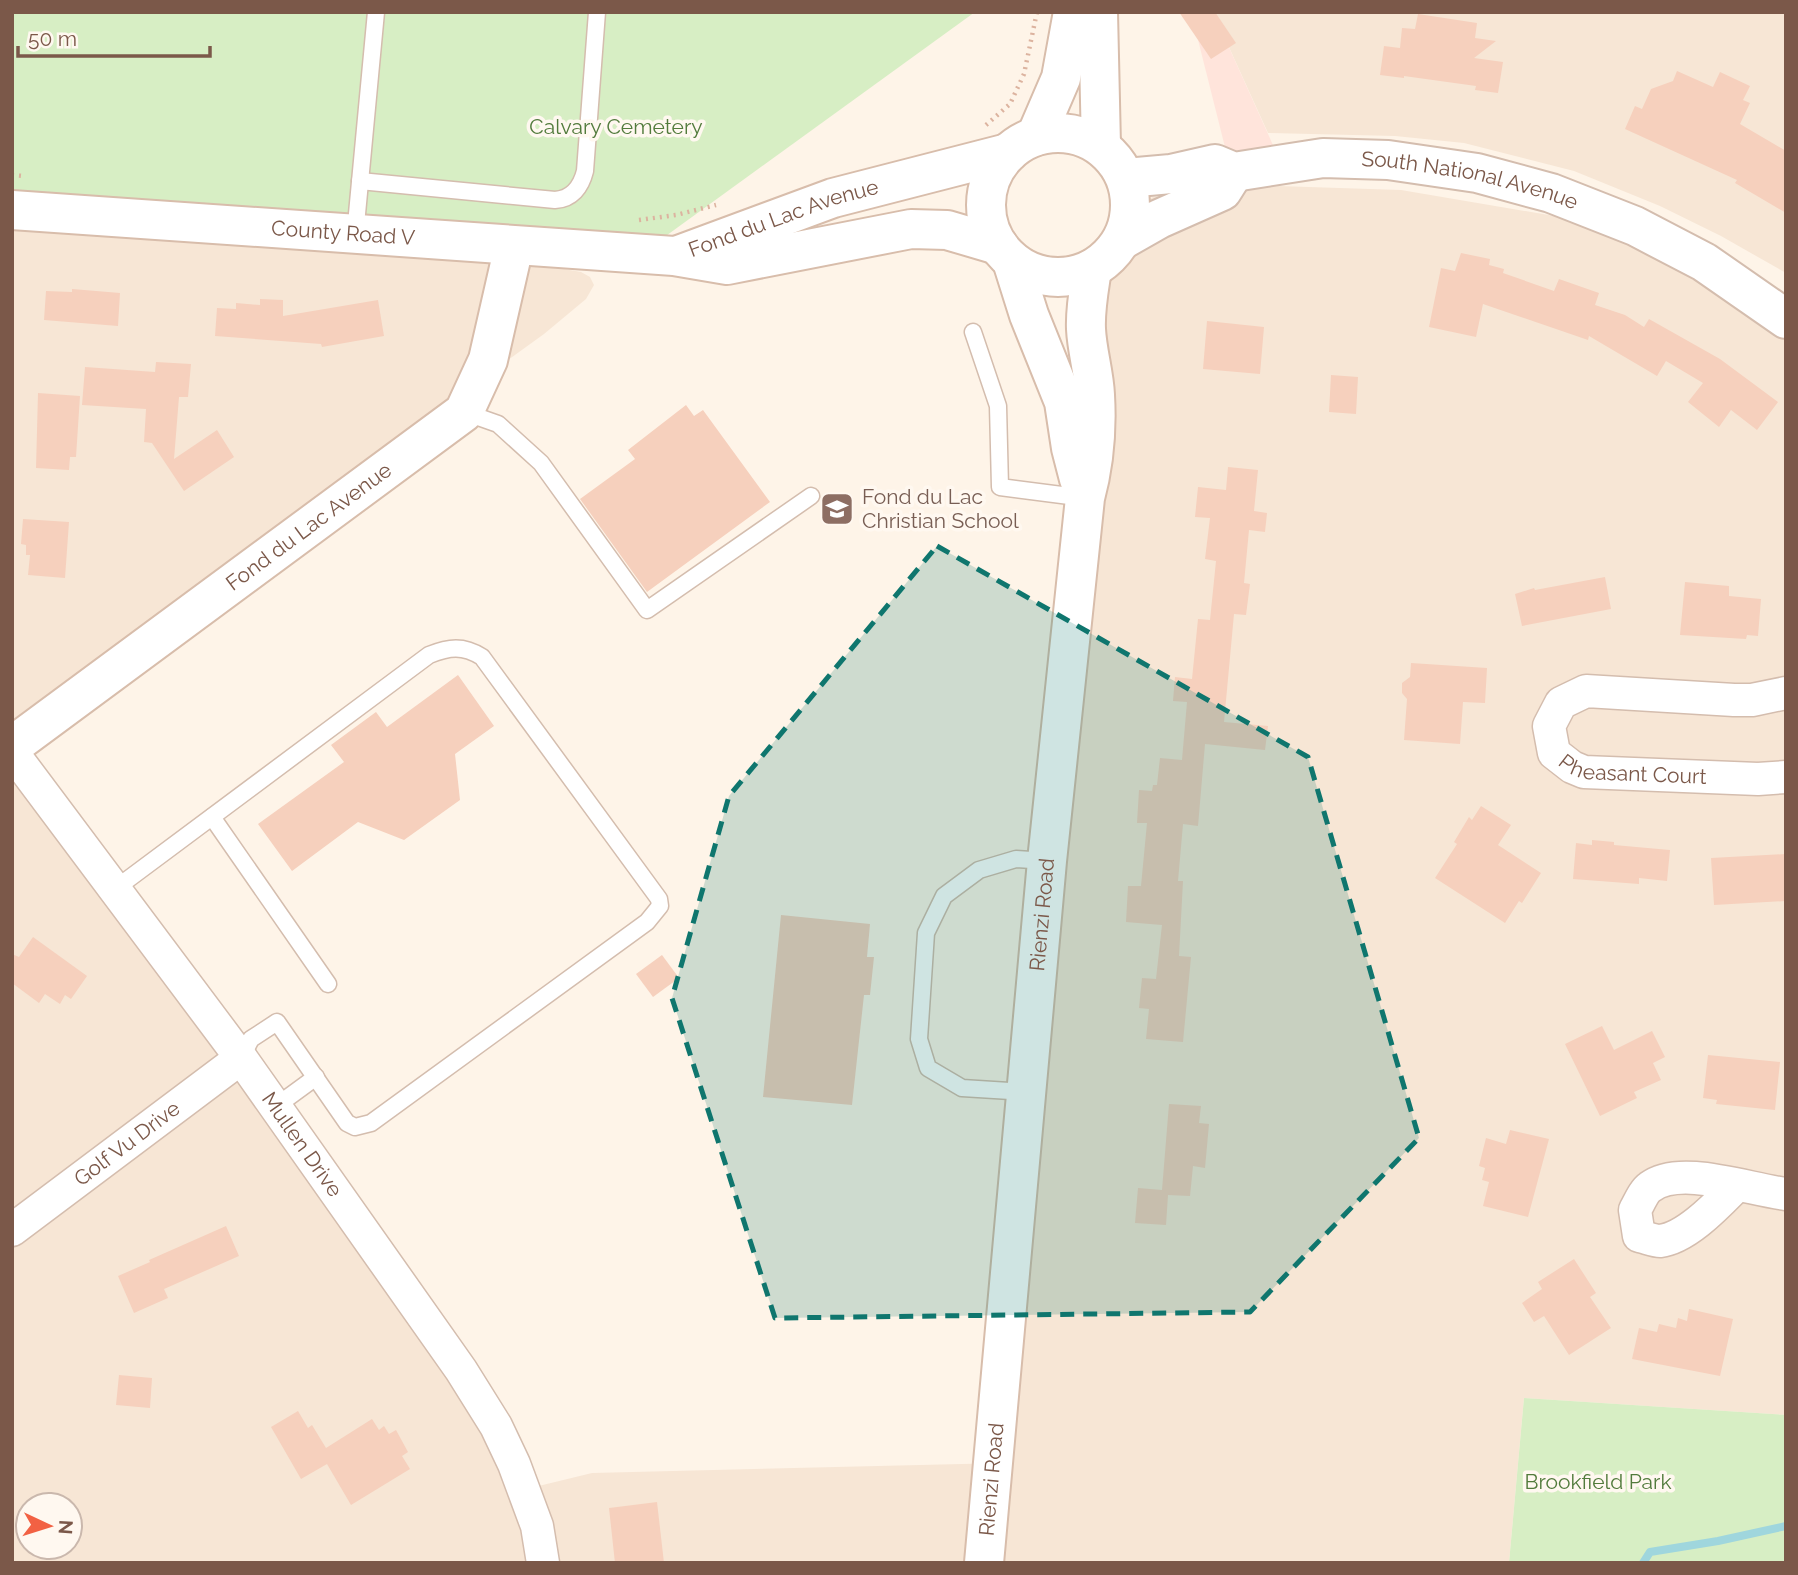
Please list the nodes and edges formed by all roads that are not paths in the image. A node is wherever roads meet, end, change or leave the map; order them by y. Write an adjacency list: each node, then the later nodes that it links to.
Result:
1 (376, 12): 9 (lane)
2 (597, 12): 9 (lane)
3 (1073, 12): 5 (main road)
4 (1098, 12): 6 (main road)
5 (1022, 144): 6 (main road); 14 (main road); 15 (main road, Fond du Lac Avenue)
6 (1101, 146): 8 (main road)
7 (1234, 172): 8 (main road, South National Avenue); 12 (main road); 17 (main road, South National Avenue)
8 (1126, 178): 12 (main road)
9 (360, 181): 11 (lane)
10 (12, 210): 11 (main road, County Road V)
11 (355, 235): 13 (main road, County Road V)
12 (1122, 240): 16 (main road)
13 (514, 246): 15 (main road, County Road V); 19 (main road, Fond du Lac Avenue)
14 (1005, 253): 15 (main road, Fond du Lac Avenue); 16 (main road); 21 (main road)
15 (674, 256)
16 (1092, 270): 21 (main road, Rienzi Road)
17 (1786, 319)
18 (973, 332): 21 (lane)
19 (464, 412): 20 (lane); 23 (main road, Fond du Lac Avenue)
20 (810, 496)
21 (1085, 498): 27 (main road, Rienzi Road)
22 (1786, 693): 25 (street, Pheasant Court)
23 (12, 746)
24 (12, 752): 28 (street, Mullen Drive)
25 (1786, 777)
26 (212, 817): 28 (lane); 29 (lane); 31 (lane)
27 (1047, 861): 32 (main road, Rienzi Road); 32 (lane)
28 (114, 889): 30 (street, Mullen Drive)
29 (328, 984)
30 (241, 1058): 31 (lane); 33 (street, Mullen Drive); 36 (street, Golf Vu Drive)
31 (316, 1077): 33 (lane)
32 (1026, 1092): 38 (main road, Rienzi Road)
33 (275, 1107): 37 (street, Mullen Drive)
34 (1737, 1185): 35 (street)
35 (1786, 1194)
36 (12, 1230)
37 (543, 1563)
38 (984, 1563)

